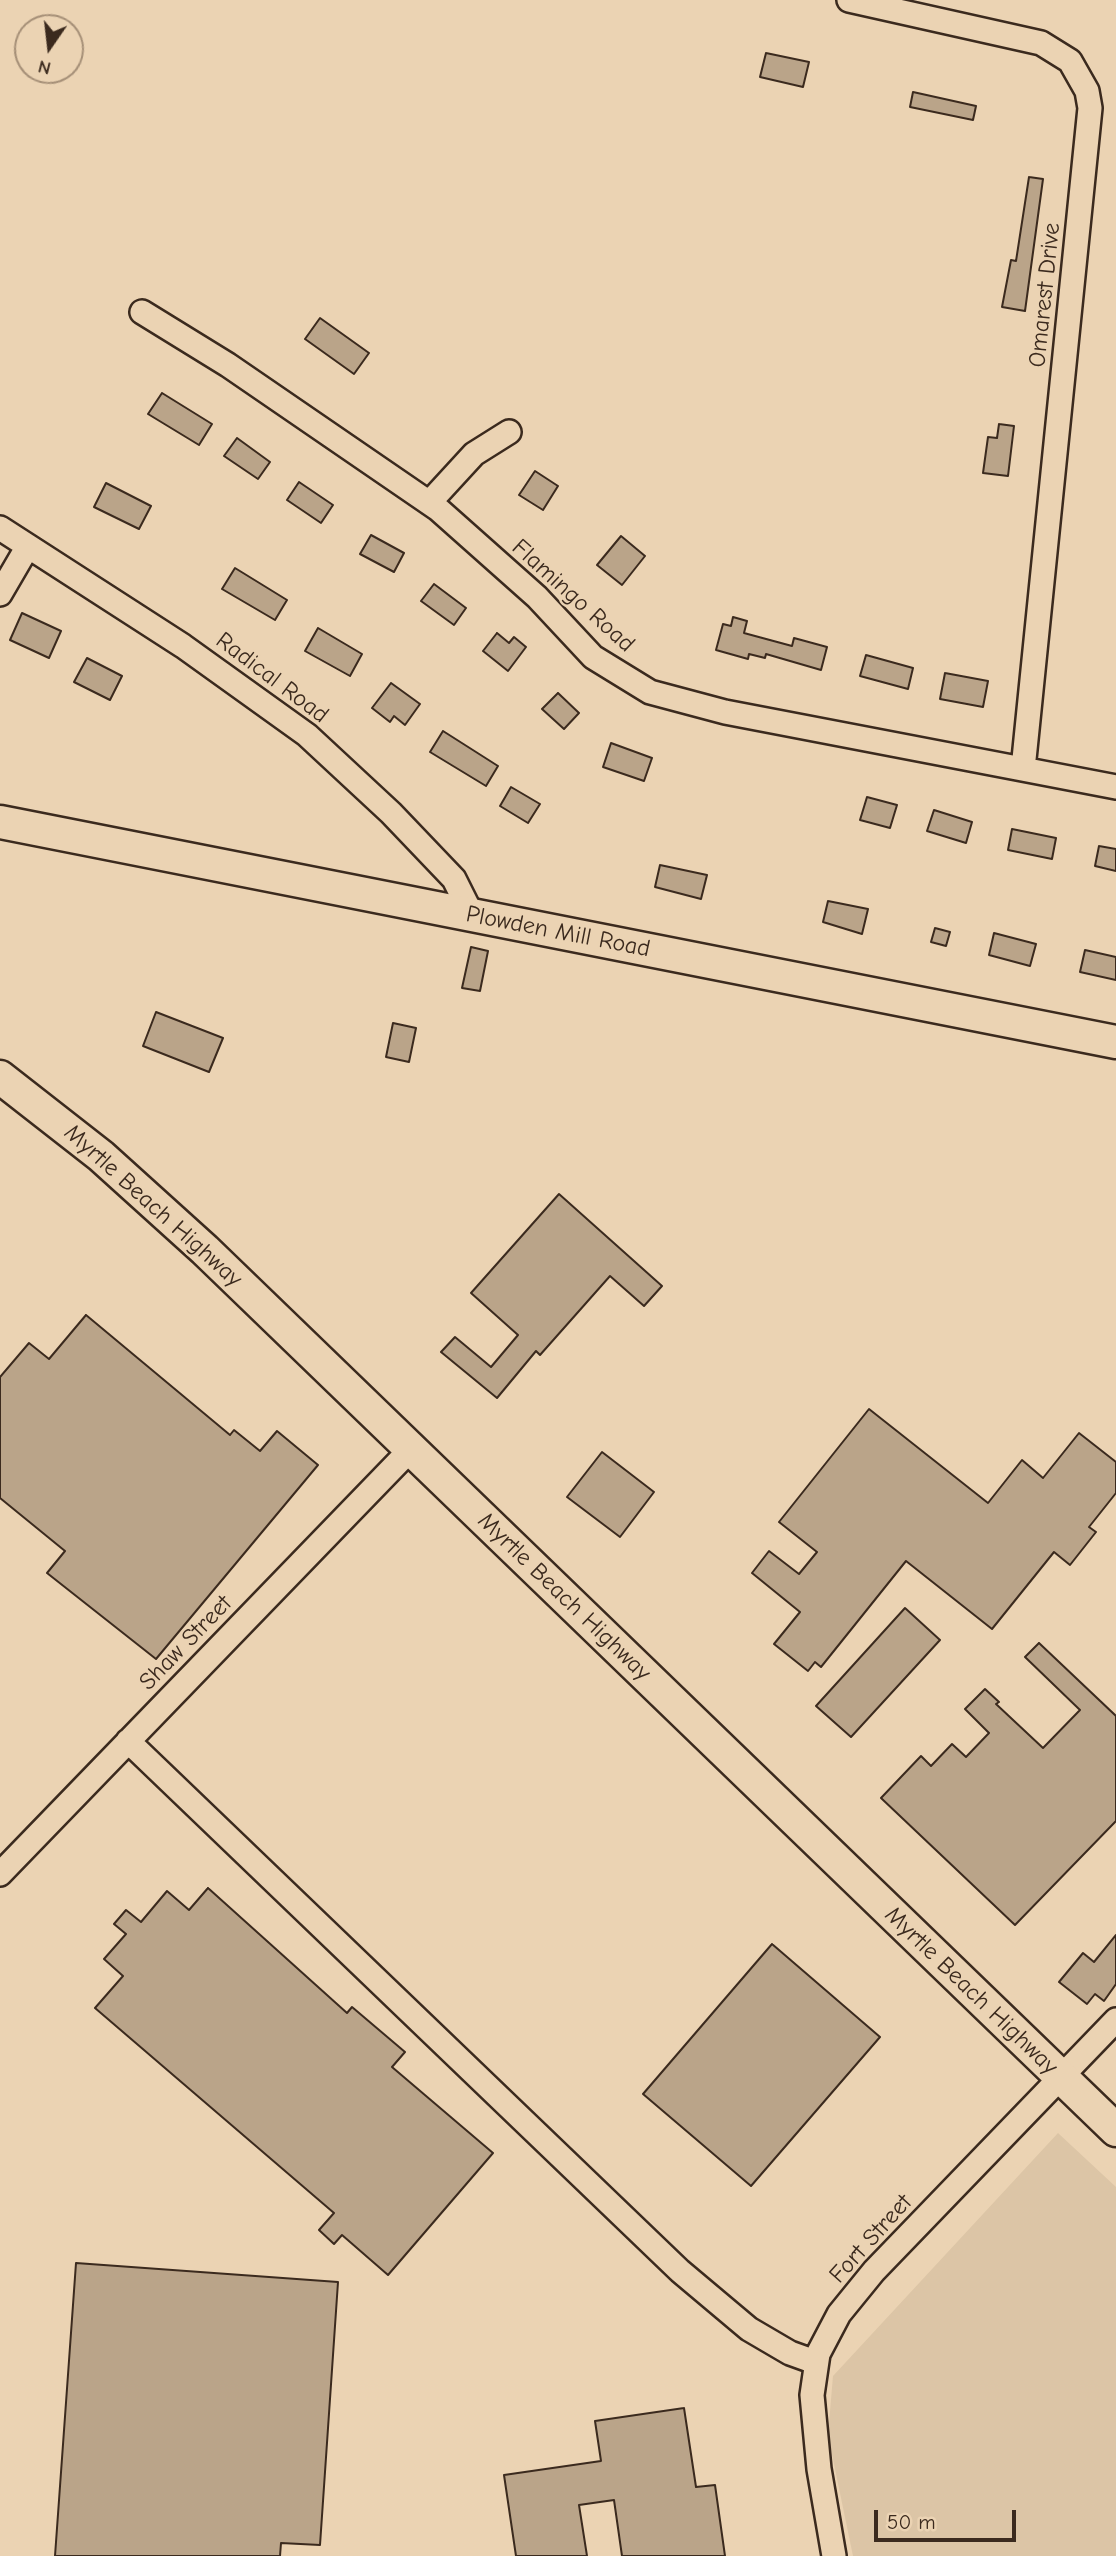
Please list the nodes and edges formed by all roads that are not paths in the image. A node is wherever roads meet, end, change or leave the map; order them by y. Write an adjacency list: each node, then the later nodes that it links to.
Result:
1 (849, 0): 8 (street, Omarest Drive)
2 (142, 312): 4 (street, Flamingo Road)
3 (509, 432): 4 (street)
4 (429, 503): 8 (street, Flamingo Road)
5 (0, 528): 6 (street, Radical Road)
6 (28, 545): 7 (street); 11 (street, Radical Road)
7 (0, 594)
8 (1023, 769): 9 (street, Flamingo Road)
9 (1116, 787)
10 (0, 822): 11 (main road, Plowden Mill Road)
11 (472, 915): 12 (main road, Plowden Mill Road)
12 (1116, 1042)
13 (0, 1077): 14 (main road, Myrtle Beach Highway)
14 (411, 1449): 15 (street, Shaw Street); 18 (main road, Myrtle Beach Highway)
15 (128, 1741): 16 (street, Shaw Street); 20 (street)
16 (0, 1874)
17 (1116, 2020): 18 (street, Fort Street)
18 (1061, 2077): 19 (main road, Myrtle Beach Highway); 20 (street, Fort Street)
19 (1116, 2130)
20 (815, 2362): 21 (street, Fort Street)
21 (834, 2556)

